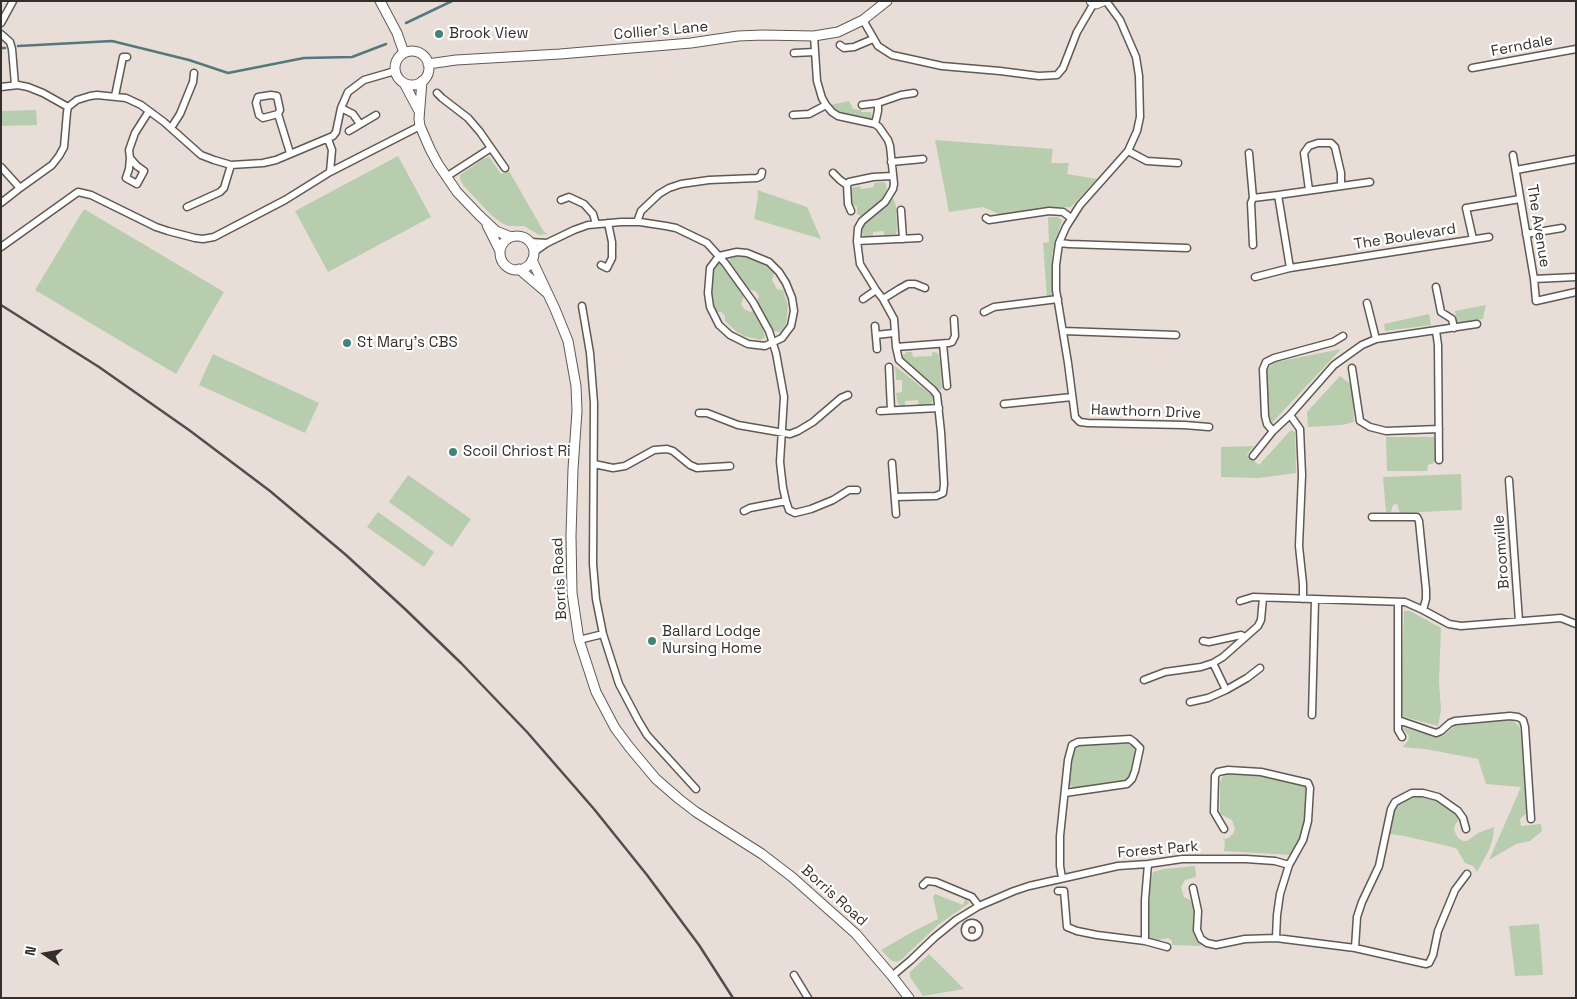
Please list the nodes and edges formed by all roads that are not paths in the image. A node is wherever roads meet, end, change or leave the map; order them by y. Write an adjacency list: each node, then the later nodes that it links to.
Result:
1 (13, 1): 6 (street)
2 (380, 1): 13 (street)
3 (887, 1): 5 (street, Collier's Lane)
4 (1099, 2): 9 (street); 44 (street, Hawthorn Drive)
5 (863, 20): 8 (street, Collier's Lane); 9 (street)
6 (1, 23)
7 (1, 34): 22 (street)
8 (814, 36): 12 (street); 16 (street, Collier's Lane)
9 (874, 39): 10 (street)
10 (840, 45)
11 (1576, 49): 17 (street, Ferndale)
12 (814, 52): 14 (street); 29 (street)
13 (404, 53): 16 (street); 18 (street)
14 (794, 53)
15 (127, 57): 26 (street)
16 (428, 64): 20 (street)
17 (1472, 68)
18 (395, 71): 21 (street); 31 (street)
19 (194, 73): 40 (street)
20 (422, 82): 21 (street); 33 (street)
21 (404, 83): 33 (street)
22 (14, 85): 23 (street); 30 (street)
23 (1, 87)
24 (437, 92): 43 (street)
25 (914, 93): 27 (street)
26 (115, 96): 30 (street); 32 (street)
27 (878, 103): 28 (street); 38 (street)
28 (862, 104)
29 (826, 105): 36 (street); 38 (street)
30 (68, 107): 65 (street)
31 (341, 108): 37 (street); 42 (street)
32 (149, 111): 40 (street); 48 (street)
33 (419, 111): 39 (street)
34 (278, 114): 45 (street)
35 (376, 115): 37 (street)
36 (792, 115)
37 (360, 124): 41 (street)
38 (875, 124): 51 (street)
39 (420, 126): 57 (street); 61 (street)
40 (171, 128): 53 (street)
41 (349, 131)
42 (328, 139): 45 (street); 57 (street)
43 (491, 148): 55 (street); 61 (street)
44 (1128, 151): 52 (street); 76 (street, Hawthorn Drive)
45 (290, 153): 53 (street)
46 (1249, 153): 68 (street)
47 (1513, 155): 56 (street, The Avenue)
48 (130, 158)
49 (923, 159): 51 (street)
50 (1576, 159): 56 (street)
51 (892, 162): 60 (street)
52 (1178, 163)
53 (231, 165): 72 (street)
54 (1, 167): 65 (street)
55 (505, 168)
56 (1516, 170): 69 (street, The Avenue)
57 (330, 172): 93 (street)
58 (762, 172): 78 (street)
59 (833, 173): 63 (street)
60 (892, 176): 63 (street); 88 (street)
61 (446, 177): 77 (street)
62 (1370, 182): 64 (street)
63 (847, 185): 74 (street)
64 (1341, 185): 66 (street); 66 (street)
65 (20, 188): 71 (street)
66 (1309, 190): 67 (street)
67 (1278, 195): 68 (street); 99 (street)
68 (1253, 198): 92 (street)
69 (1520, 199): 82 (street, The Avenue); 87 (street, The Boulevard)
70 (561, 200): 80 (street)
71 (1, 203)
72 (187, 207)
73 (901, 210): 86 (street)
74 (851, 211)
75 (986, 218): 76 (street)
76 (1071, 218): 91 (street, Hawthorn Drive)
77 (486, 222): 83 (street); 95 (street)
78 (637, 222): 79 (street); 97 (street)
79 (608, 223): 80 (street); 98 (street)
80 (596, 224): 90 (street)
81 (1562, 228): 82 (street)
82 (1526, 234): 103 (street, The Avenue)
83 (511, 237): 89 (street); 95 (street)
84 (1489, 237): 87 (street)
85 (918, 238): 86 (street)
86 (903, 239): 88 (street)
87 (1473, 239): 99 (street, The Boulevard)
88 (857, 241): 106 (street)
89 (530, 242): 90 (street); 96 (street)
90 (547, 243): 96 (street)
91 (1059, 243): 94 (street); 109 (street, Hawthorn Drive)
92 (1253, 246)
93 (1, 247)
94 (1187, 248)
95 (500, 251): 100 (street)
96 (533, 256): 100 (street); 108 (street, Borris Road)
97 (719, 256): 126 (street); 126 (street); 126 (street)
98 (601, 265)
99 (1290, 268): 102 (street, The Boulevard)
100 (519, 269): 108 (street, Borris Road)
101 (1576, 276): 103 (street)
102 (1254, 277)
103 (1534, 279): 107 (street, The Avenue)
104 (1436, 287): 118 (street)
105 (925, 288): 111 (street)
106 (876, 290): 110 (street); 111 (street)
107 (1576, 292)
108 (548, 294): 167 (street, Borris Road)
109 (1058, 299): 114 (street); 119 (street, Hawthorn Drive)
110 (863, 300)
111 (884, 300): 121 (street)
112 (1367, 303): 125 (street)
113 (582, 306): 148 (street)
114 (984, 312)
115 (954, 319): 127 (street)
116 (1478, 324): 118 (street)
117 (875, 326): 122 (street)
118 (1454, 328): 120 (street)
119 (1063, 331): 123 (street); 134 (street, Hawthorn Drive)
120 (1436, 331): 125 (street); 142 (street)
121 (894, 333): 122 (street); 128 (street)
122 (876, 334): 129 (street)
123 (1176, 334)
124 (1343, 336): 143 (street)
125 (1376, 339): 140 (street)
126 (773, 343): 144 (street)
127 (943, 344): 128 (street); 132 (street)
128 (896, 347): 136 (street)
129 (877, 349)
130 (889, 367): 137 (street)
131 (1352, 368): 142 (street)
132 (947, 386)
133 (848, 395): 144 (street)
134 (1072, 397): 135 (street, Hawthorn Drive); 141 (street, Hawthorn Drive)
135 (1004, 404)
136 (939, 408): 137 (street); 152 (street)
137 (891, 410): 138 (street)
138 (880, 411)
139 (699, 413): 144 (street)
140 (1290, 415): 143 (street); 158 (street)
141 (1209, 427)
142 (1439, 429): 146 (street)
143 (1273, 431): 145 (street)
144 (783, 434): 153 (street)
145 (1253, 456)
146 (1440, 460)
147 (892, 463): 152 (street)
148 (594, 464): 149 (street); 165 (street)
149 (730, 466)
150 (1509, 480): 163 (street, Broomville)
151 (857, 490): 153 (street)
152 (895, 497): 155 (street)
153 (786, 501): 154 (street)
154 (744, 511)
155 (896, 514)
156 (1372, 517): 162 (street)
157 (1263, 598): 158 (street); 160 (street); 166 (street)
158 (1303, 599): 159 (street)
159 (1315, 600): 161 (street); 174 (street)
160 (1240, 601)
161 (1398, 602): 162 (street); 175 (street)
162 (1423, 610): 163 (street)
163 (1519, 621): 164 (street)
164 (1576, 624)
165 (603, 634): 167 (street); 177 (street)
166 (1245, 638): 168 (street); 169 (street)
167 (579, 640): 197 (street, Borris Road)
168 (1202, 641)
169 (1213, 663): 171 (street); 172 (street)
170 (1260, 668): 172 (street)
171 (1144, 680)
172 (1226, 690): 173 (street)
173 (1190, 702)
174 (1312, 715)
175 (1398, 720): 176 (street); 179 (street)
176 (1402, 737)
177 (696, 789)
178 (1065, 794): 178 (street); 185 (street)
179 (1531, 819)
180 (1224, 829): 183 (street)
181 (1466, 829): 195 (street)
182 (1148, 864): 183 (street, Forest Park); 185 (street, Forest Park); 193 (street)
183 (1289, 865): 192 (street)
184 (1467, 874): 195 (street)
185 (1062, 878): 189 (street, Forest Park)
186 (922, 884): 189 (street)
187 (1193, 888): 192 (street)
188 (1058, 891): 193 (street)
189 (979, 906): 190 (street, Forest Park)
190 (964, 916): 191 (street); 197 (street, Forest Park)
191 (969, 923)
192 (1276, 938): 195 (street)
193 (1145, 941): 194 (street)
194 (1167, 946)
195 (1354, 948)
196 (794, 975): 198 (street)
197 (892, 976): 199 (street, Borris Road)
198 (808, 998)
199 (909, 998)

